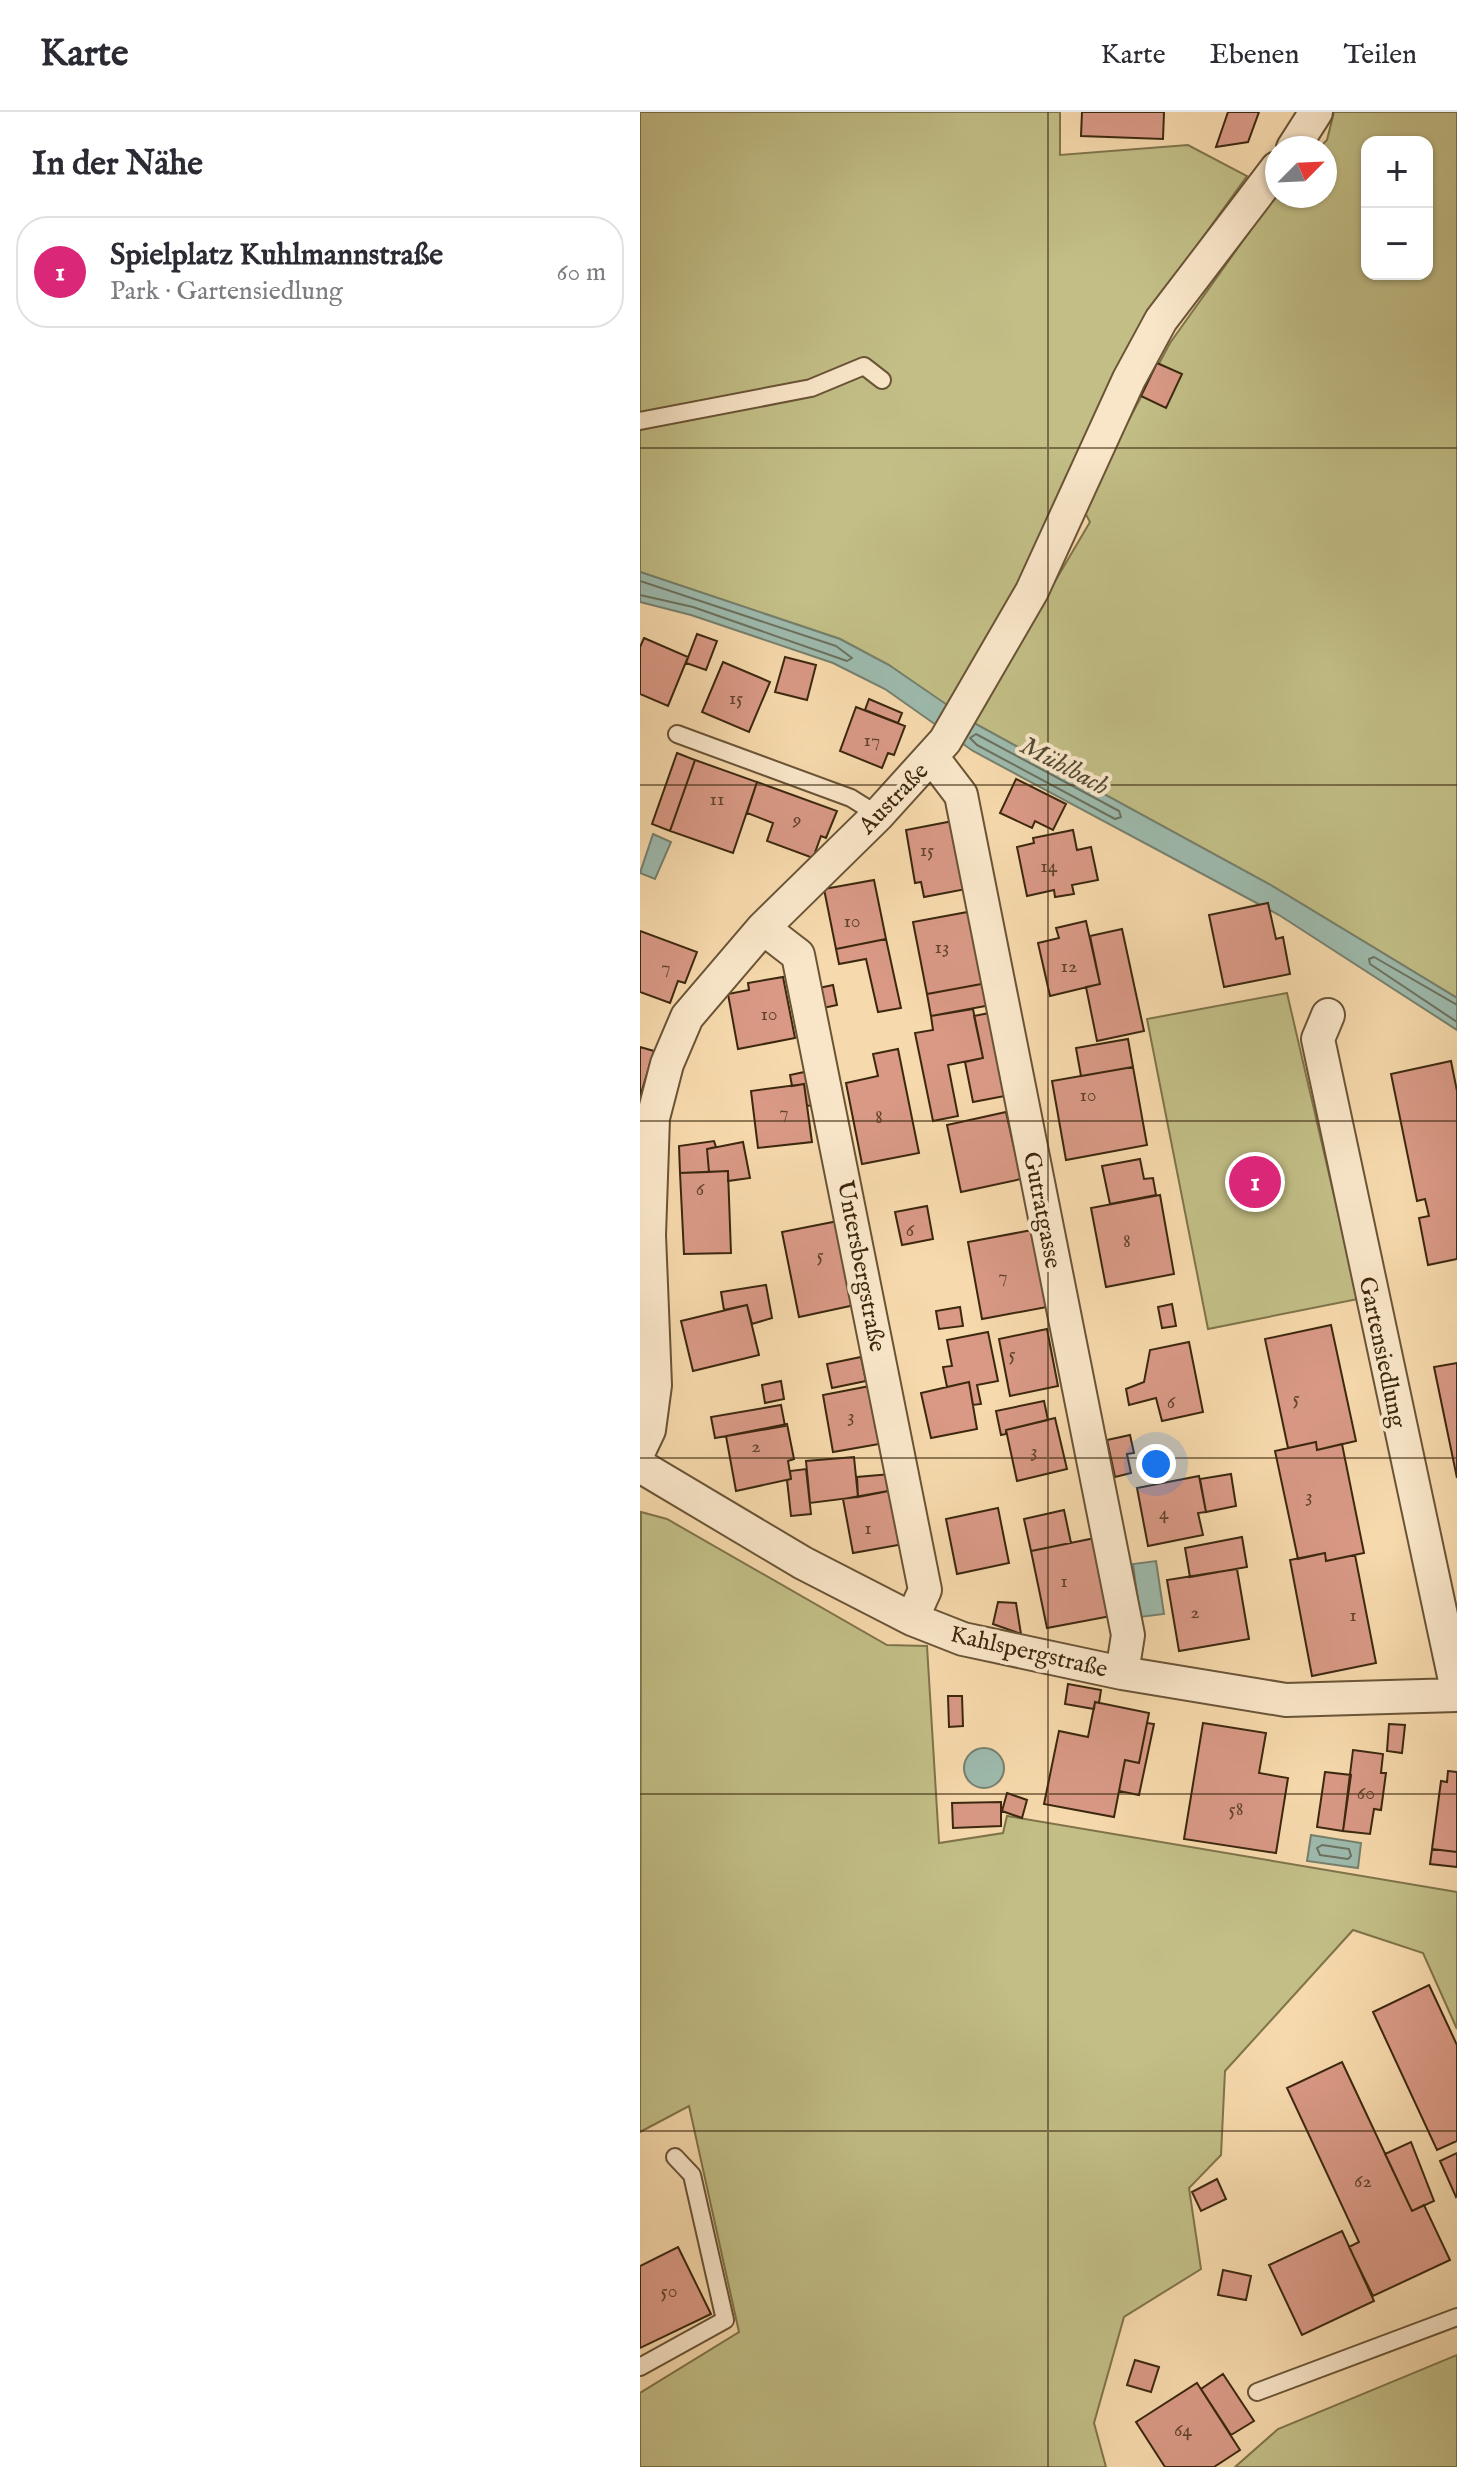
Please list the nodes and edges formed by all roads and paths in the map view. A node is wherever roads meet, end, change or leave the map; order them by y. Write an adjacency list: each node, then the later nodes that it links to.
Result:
1 (1316, 112): 2 (street)
2 (1301, 136)
3 (1265, 184): 7 (street, Austraße)
4 (882, 380): 5 (lane)
5 (640, 421)
6 (677, 734): 8 (lane)
7 (939, 749): 8 (street, Austraße); 14 (street, Gutratgasse)
8 (878, 815): 9 (street, Austraße)
9 (763, 928): 11 (street, Austraße); 13 (street, Untersbergstraße)
10 (1328, 1015): 15 (street, Gartensiedlung)
11 (640, 1449)
12 (640, 1466): 13 (street, Kahlspergstraße)
13 (912, 1619): 14 (street, Kahlspergstraße)
14 (1122, 1673): 15 (street, Kahlspergstraße)
15 (1457, 1693)
16 (675, 2157): 18 (lane)
17 (1457, 2317): 19 (lane)
18 (640, 2367)
19 (1257, 2392)

